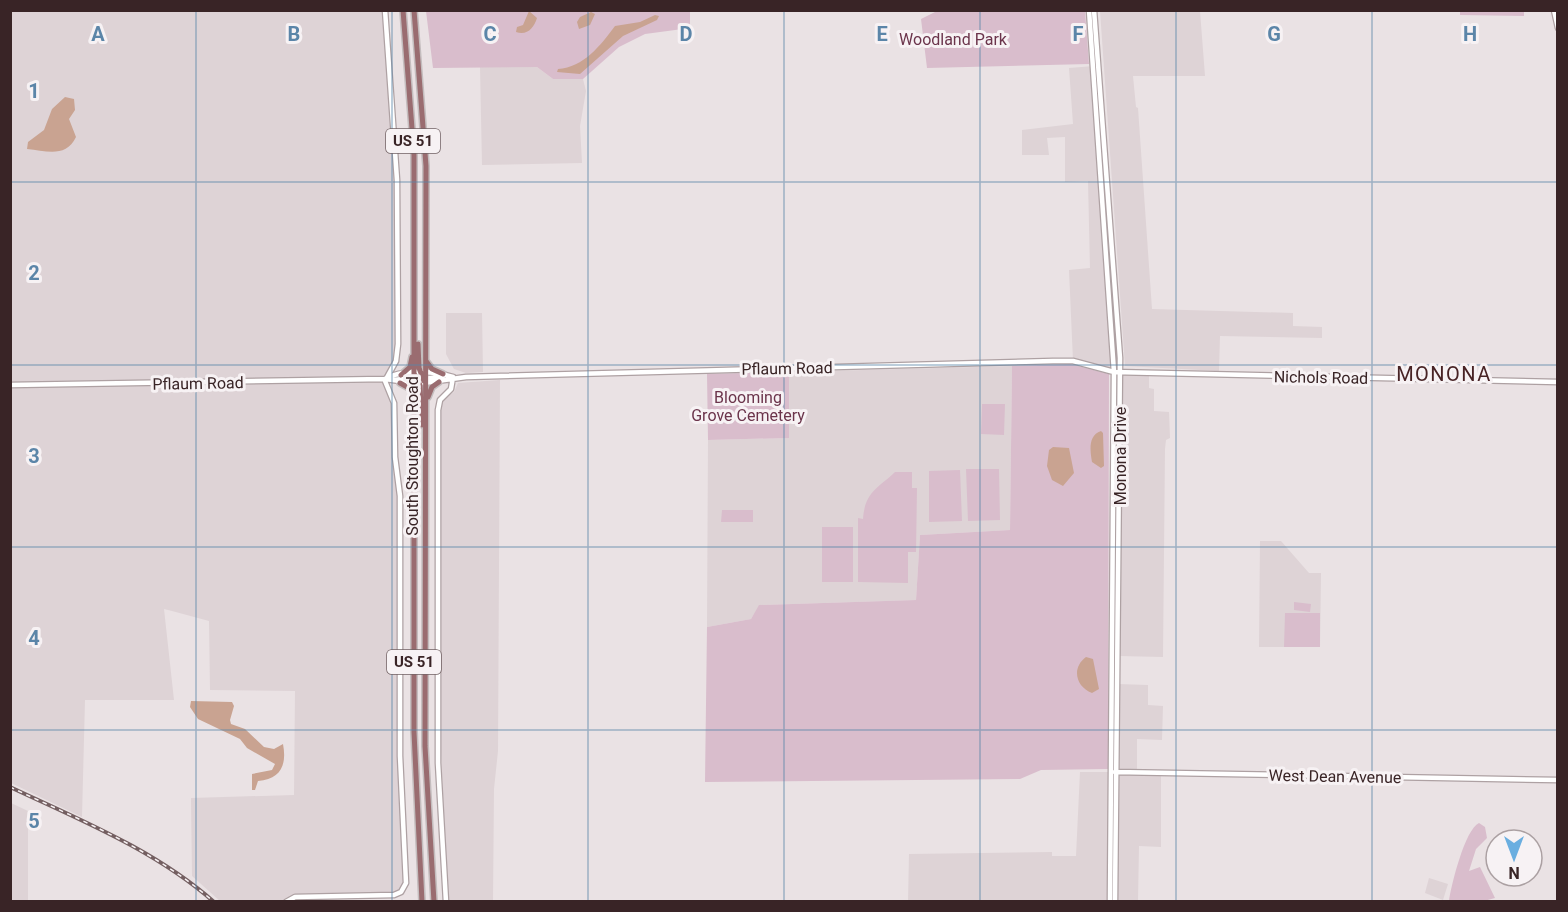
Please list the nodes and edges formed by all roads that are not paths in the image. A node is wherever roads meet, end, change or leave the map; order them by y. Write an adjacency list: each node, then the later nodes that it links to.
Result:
1 (385, 10): 16 (street)
2 (403, 10): 8 (main road, South Stoughton Road / US 51)
3 (414, 10): 10 (main road, South Stoughton Road / US 51)
4 (1089, 10): 11 (street, Monona Drive)
5 (1094, 10): 11 (street, Monona Drive)
6 (1554, 10): 7 (street)
7 (1557, 28)
8 (415, 318): 9 (main road, South Stoughton Road / US 51); 15 (main road)
9 (415, 354): 13 (main road); 15 (main road, South Stoughton Road / US 51)
10 (426, 361): 12 (main road); 15 (main road, South Stoughton Road / US 51)
11 (1117, 372): 14 (street, Pflaum Road); 18 (street, Nichols Road); 24 (street, Monona Drive)
12 (443, 374): 14 (street, Pflaum Road); 15 (street, Pflaum Road)
13 (401, 375): 15 (street, Pflaum Road); 16 (street, Pflaum Road)
14 (453, 377): 15 (street); 17 (street, Pflaum Road); 29 (street)
15 (420, 378): 16 (street); 17 (street, Pflaum Road); 19 (street, Pflaum Road); 21 (main road, South Stoughton Road / US 51); 22 (main road, South Stoughton Road / US 51); 23 (main road)
16 (385, 379): 19 (street, Pflaum Road); 20 (street, Pflaum Road); 26 (street)
17 (439, 381): 22 (main road)
18 (1557, 382)
19 (400, 383): 21 (main road)
20 (10, 385)
21 (414, 398): 27 (main road, South Stoughton Road / US 51)
22 (425, 404): 23 (main road, South Stoughton Road / US 51)
23 (425, 448): 28 (main road, South Stoughton Road / US 51)
24 (1115, 772): 25 (street, West Dean Avenue); 30 (street, Monona Drive); 31 (street, Monona Drive)
25 (1557, 780)
26 (286, 902)
27 (422, 902)
28 (434, 902)
29 (446, 902)
30 (1110, 902)
31 (1115, 902)

